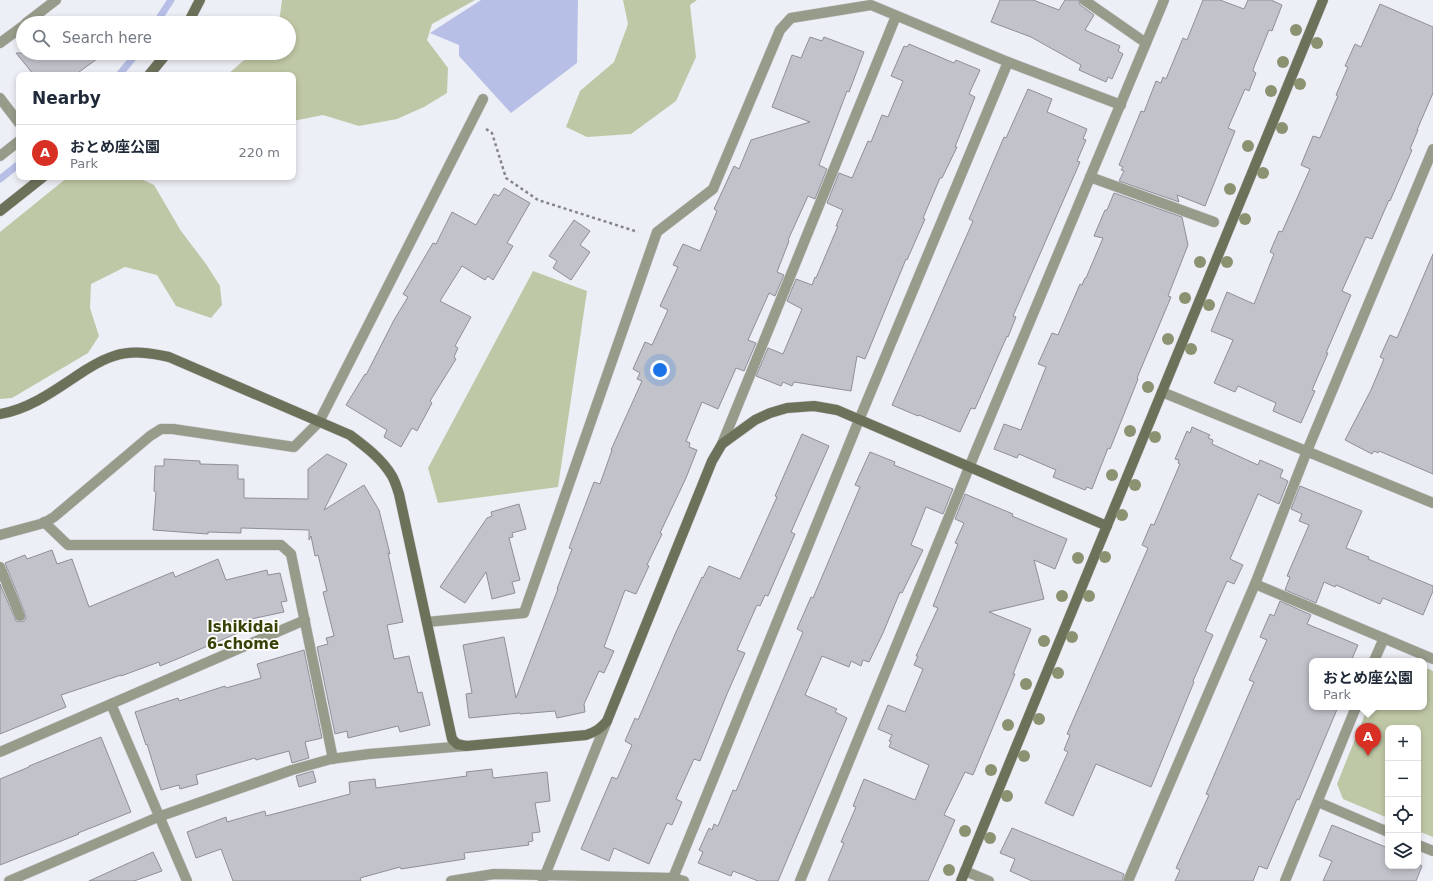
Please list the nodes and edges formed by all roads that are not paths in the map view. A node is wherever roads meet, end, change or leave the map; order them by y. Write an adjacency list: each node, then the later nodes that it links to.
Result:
1 (56, 0): 6 (street)
2 (200, 0): 7 (street)
3 (1084, 0): 11 (street)
4 (1164, 0): 11 (street)
5 (1323, 0): 26 (street)
6 (35, 16)
7 (192, 16)
8 (896, 16): 13 (street); 30 (street); 41 (street)
9 (16, 31): 10 (street)
10 (0, 43)
11 (1146, 43): 17 (street)
12 (161, 60): 14 (street)
13 (1008, 62): 17 (street); 28 (street)
14 (151, 72)
15 (0, 98): 18 (street)
16 (483, 99): 29 (street)
17 (1121, 105): 22 (street)
18 (16, 119)
19 (16, 143): 21 (street)
20 (1433, 150): 31 (street)
21 (0, 156)
22 (1090, 176): 25 (street); 32 (street)
23 (39, 180): 24 (street)
24 (0, 211)
25 (1214, 222)
26 (1162, 392): 31 (street); 35 (street)
27 (0, 414): 29 (street)
28 (859, 420): 30 (street); 32 (street); 58 (street)
29 (319, 422): 34 (street); 41 (street)
30 (722, 444): 47 (street)
31 (1307, 451): 33 (street); 38 (street)
32 (970, 466): 35 (street); 63 (street)
33 (1433, 503)
34 (44, 522): 36 (street); 40 (street)
35 (1107, 526): 56 (street)
36 (0, 535)
37 (0, 567): 39 (street)
38 (1255, 584): 42 (street); 66 (street)
39 (20, 616)
40 (305, 620): 45 (street); 50 (street)
41 (427, 622): 48 (street)
42 (1384, 638): 43 (street); 44 (street)
43 (1375, 658)
44 (1433, 659)
45 (111, 704): 49 (street); 52 (street)
46 (1355, 710): 51 (street)
47 (607, 721): 48 (street); 57 (street)
48 (466, 746): 50 (street)
49 (0, 752)
50 (333, 759): 52 (street)
51 (1318, 802): 53 (street); 67 (street)
52 (159, 816): 59 (street); 60 (street)
53 (1385, 831)
54 (1421, 846): 55 (street)
55 (1433, 851)
56 (965, 871): 64 (street); 65 (street)
57 (543, 878): 58 (street); 61 (street)
58 (673, 878): 62 (street)
59 (9, 881)
60 (187, 881)
61 (451, 881)
62 (684, 881)
63 (800, 881)
64 (961, 881)
65 (989, 881)
66 (1128, 881)
67 (1285, 881)

